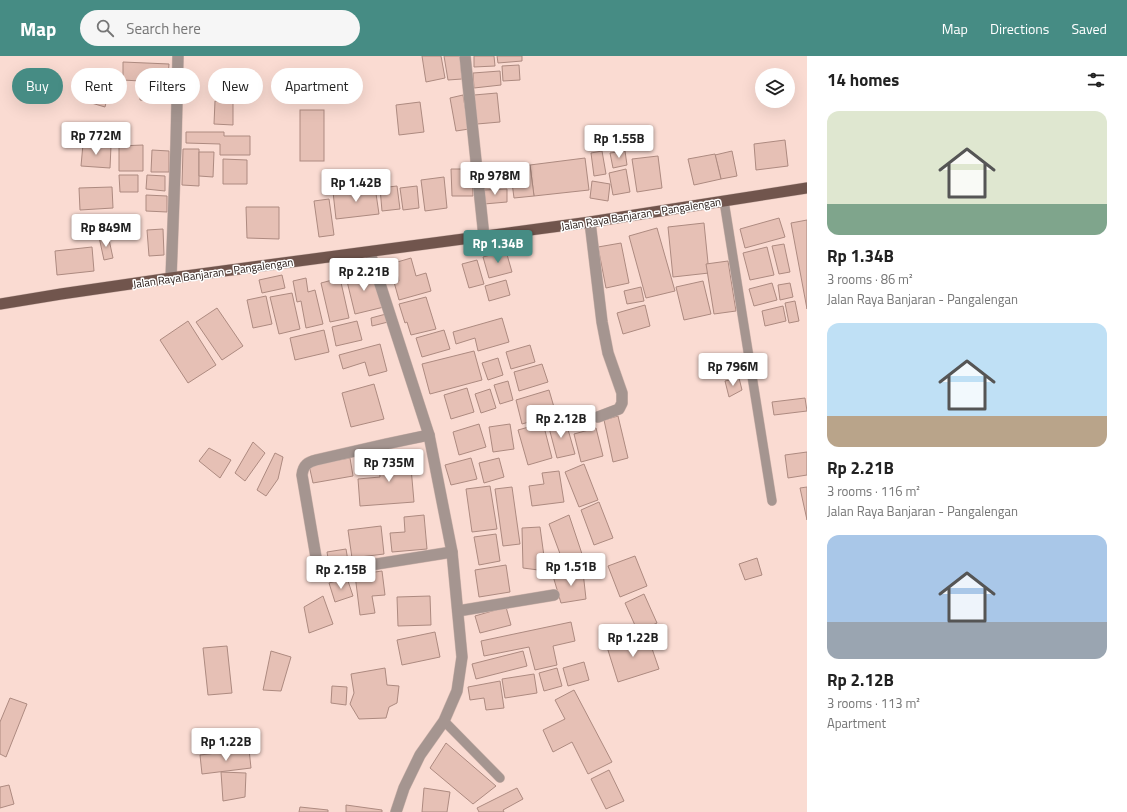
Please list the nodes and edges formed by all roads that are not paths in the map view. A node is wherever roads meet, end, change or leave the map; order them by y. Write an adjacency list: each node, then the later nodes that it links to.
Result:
1 (178, 56): 8 (street)
2 (465, 56): 6 (street)
3 (807, 188): 4 (main road, Jalan Raya Banjaran - Pangalengan)
4 (724, 201): 5 (main road, Jalan Raya Banjaran - Pangalengan); 12 (lane)
5 (590, 222): 6 (main road, Jalan Raya Banjaran - Pangalengan); 10 (street)
6 (484, 237): 7 (main road, Jalan Raya Banjaran - Pangalengan)
7 (370, 253): 8 (main road, Jalan Raya Banjaran - Pangalengan); 11 (street)
8 (171, 278): 9 (main road, Jalan Raya Banjaran - Pangalengan)
9 (0, 304)
10 (598, 417)
11 (430, 435): 13 (street); 14 (street)
12 (772, 501)
13 (452, 552): 15 (street); 17 (street)
14 (317, 563)
15 (339, 570)
16 (554, 595): 17 (street)
17 (458, 612): 18 (street)
18 (444, 721): 19 (lane); 20 (street)
19 (500, 778)
20 (396, 812)

